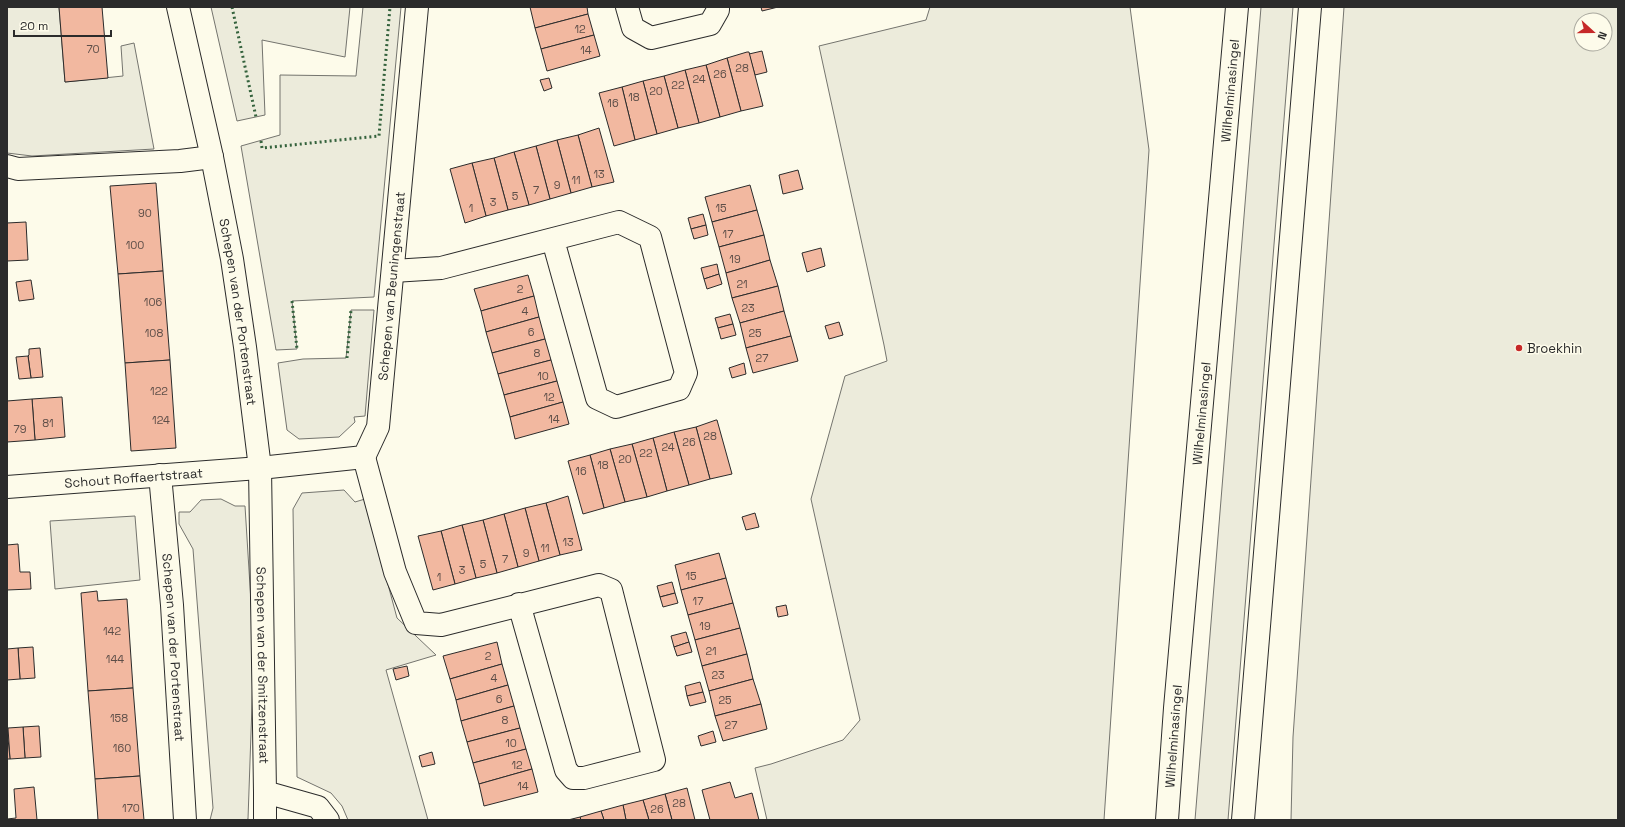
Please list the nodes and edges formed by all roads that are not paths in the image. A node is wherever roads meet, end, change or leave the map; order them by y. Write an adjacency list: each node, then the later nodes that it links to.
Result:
1 (178, 7): 7 (street, Schepen van der Portenstraat)
2 (418, 7): 10 (street, Schepen van Beuningenstraat)
3 (627, 7): 4 (street)
4 (718, 7)
5 (1237, 7): 21 (street, Wilhelminasingel)
6 (1310, 7): 16 (street)
7 (212, 156): 8 (street); 12 (street, Schepen van der Portenstraat)
8 (7, 166)
9 (552, 240): 9 (street); 10 (street)
10 (393, 271): 11 (street, Schepen van Beuningenstraat)
11 (364, 458): 12 (street); 15 (street)
12 (260, 468): 13 (street, Schout Roffaertstraat); 17 (street, Schepen van der Smitzenstraat)
13 (160, 475): 14 (street, Schout Roffaertstraat); 18 (street, Schepen van der Portenstraat)
14 (7, 487)
15 (519, 604): 15 (street)
16 (1248, 748): 22 (street); 23 (street)
17 (265, 792): 19 (street, Schepen van der Smitzenstraat); 20 (street)
18 (185, 820)
19 (264, 820)
20 (328, 820)
21 (1167, 820)
22 (1242, 820)
23 (1252, 820)

